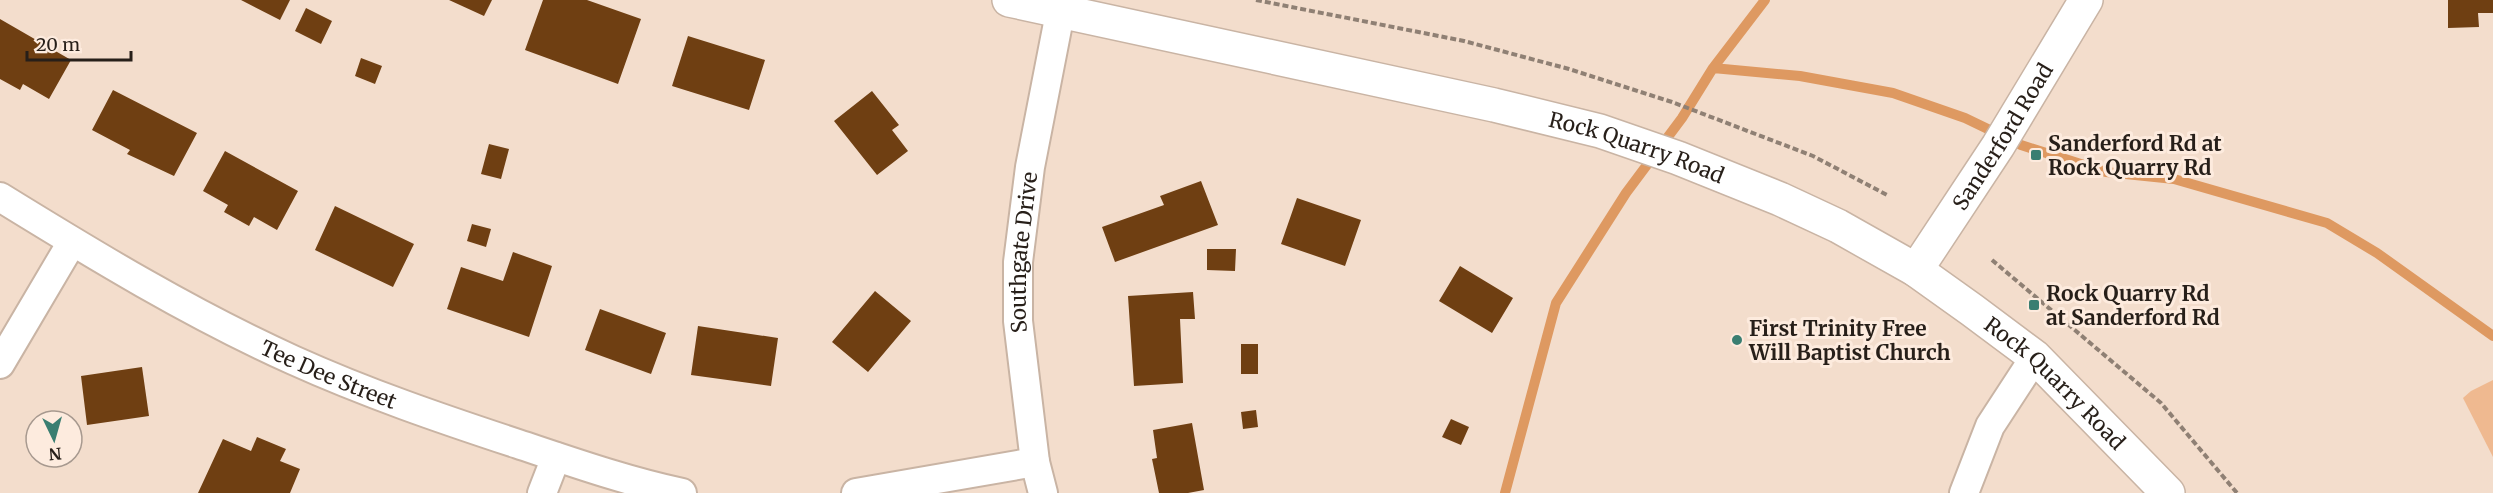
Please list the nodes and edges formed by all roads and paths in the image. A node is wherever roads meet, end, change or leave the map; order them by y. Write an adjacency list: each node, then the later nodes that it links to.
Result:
1 (1009, 0): 4 (main road, Rock Quarry Road)
2 (1256, 0): 5 (path)
3 (2086, 0): 9 (main road, Sanderford Road)
4 (1060, 13): 9 (main road, Rock Quarry Road); 13 (street, Southgate Drive)
5 (1889, 196)
6 (0, 197): 7 (street, Tee Dee Street)
7 (72, 242): 11 (street); 12 (street, Tee Dee Street)
8 (1992, 260): 20 (path)
9 (1917, 270): 10 (main road, Rock Quarry Road)
10 (2035, 357): 18 (street); 19 (main road, Rock Quarry Road)
11 (0, 364)
12 (556, 457): 14 (street); 15 (street, Tee Dee Street)
13 (1035, 462): 16 (street); 17 (street, Southgate Drive)
14 (542, 493)
15 (682, 493)
16 (856, 493)
17 (1043, 493)
18 (1964, 493)
19 (2168, 493)
20 (2237, 493)

